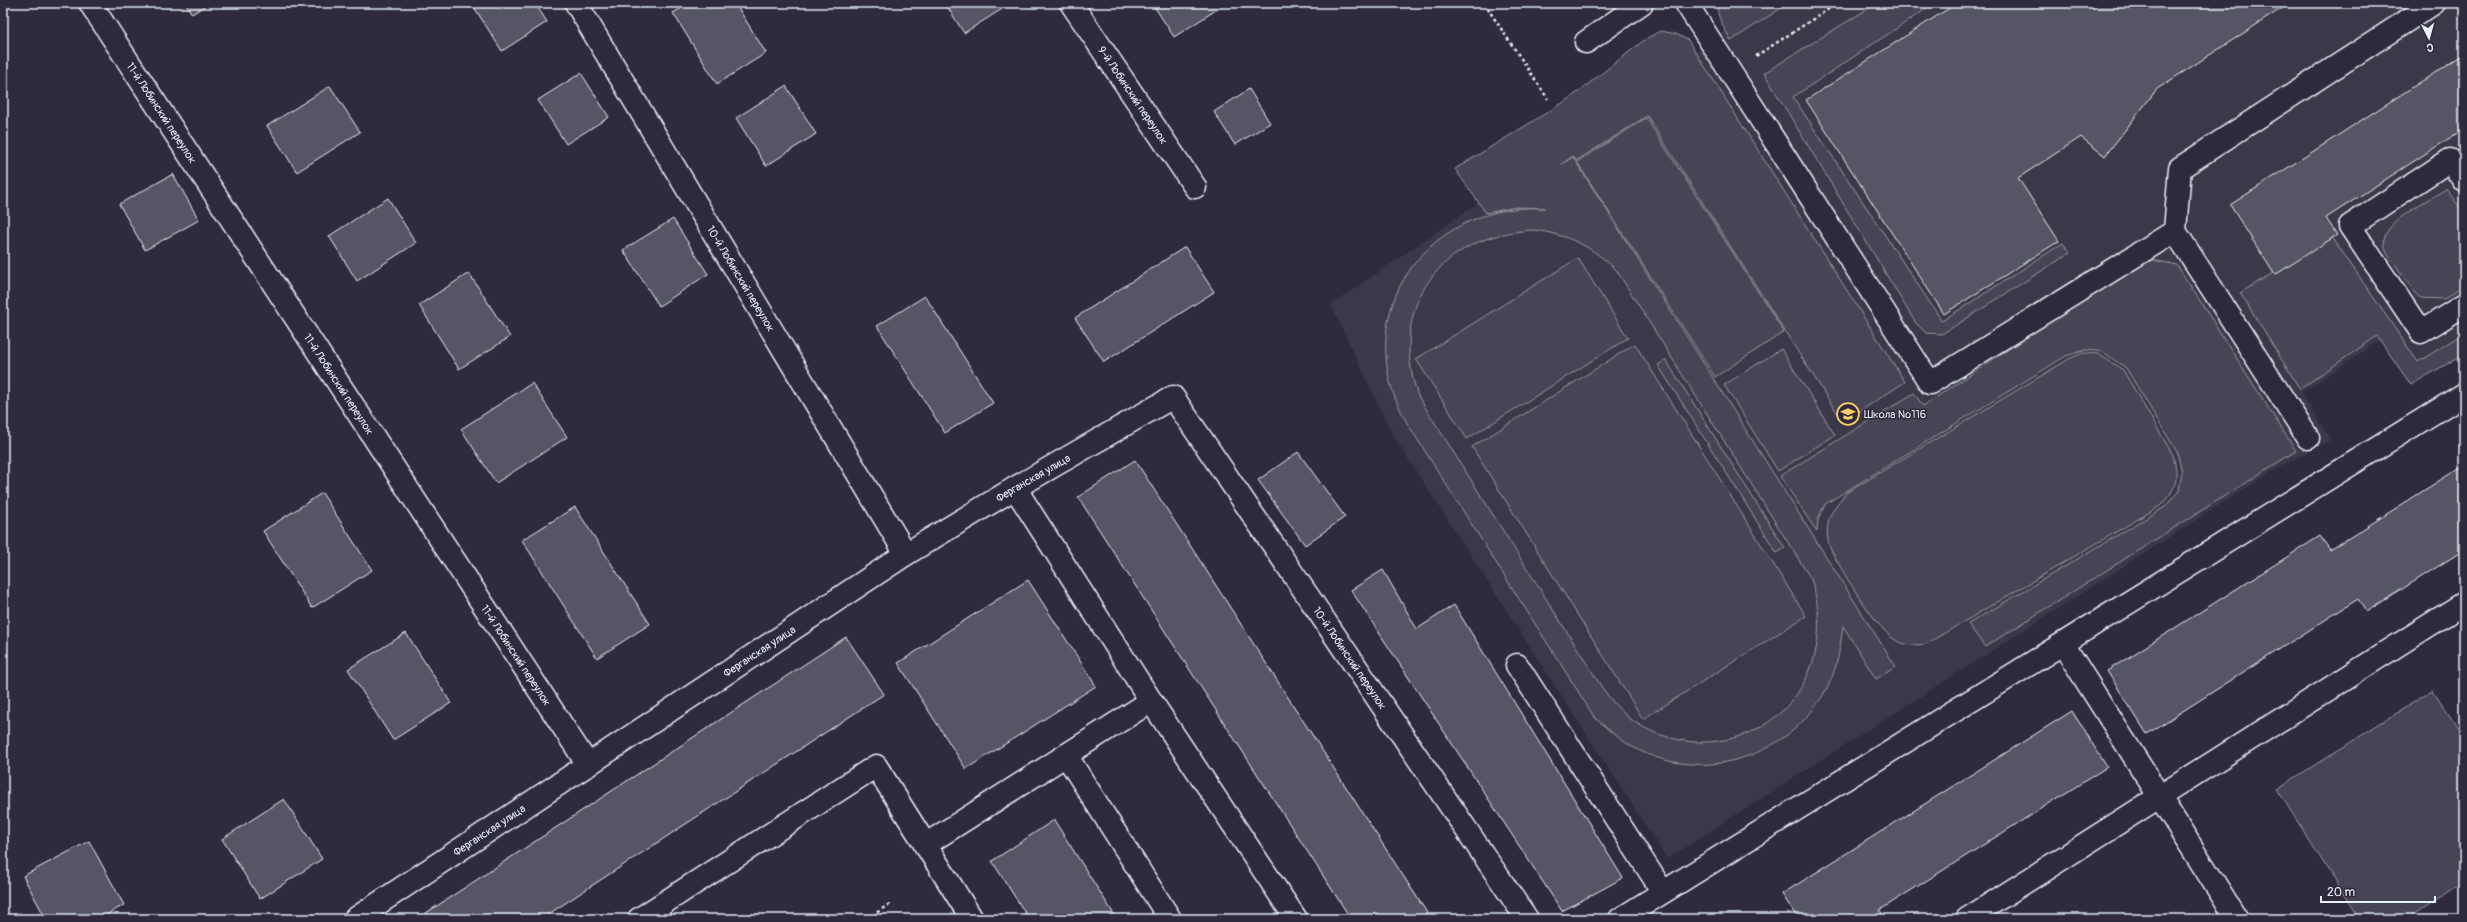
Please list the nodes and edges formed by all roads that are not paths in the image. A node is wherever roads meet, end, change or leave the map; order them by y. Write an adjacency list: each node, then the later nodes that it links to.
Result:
1 (90, 3): 22 (street, 11-й Лобинский переулок)
2 (576, 3): 16 (street, 10-й Лобинский переулок)
3 (1071, 3): 9 (street, 9-й Лобинский переулок)
4 (1642, 3): 7 (street)
5 (1686, 3): 10 (street)
6 (2434, 3): 10 (street)
7 (1586, 42)
8 (2464, 181): 11 (street)
9 (1195, 187)
10 (2175, 231): 14 (street)
11 (2464, 305)
12 (2464, 394): 18 (street)
13 (1172, 397): 15 (street, Ферганская улица); 31 (street, 10-й Лобинский переулок)
14 (2308, 438)
15 (1015, 488): 16 (street, Ферганская улица); 20 (street)
16 (906, 554): 22 (street, Ферганская улица)
17 (2464, 603): 23 (street)
18 (2063, 644): 23 (street); 25 (street)
19 (1517, 665): 25 (street)
20 (1151, 701): 21 (street); 30 (street)
21 (1066, 755): 24 (street); 29 (street)
22 (588, 766): 26 (street, Ферганская улица)
23 (2161, 798): 33 (street); 34 (street)
24 (925, 845): 27 (street); 28 (street)
25 (1663, 892): 32 (street)
26 (355, 919)
27 (639, 919)
28 (972, 919)
29 (1170, 919)
30 (1296, 919)
31 (1527, 919)
32 (1620, 919)
33 (1968, 919)
34 (2237, 919)

